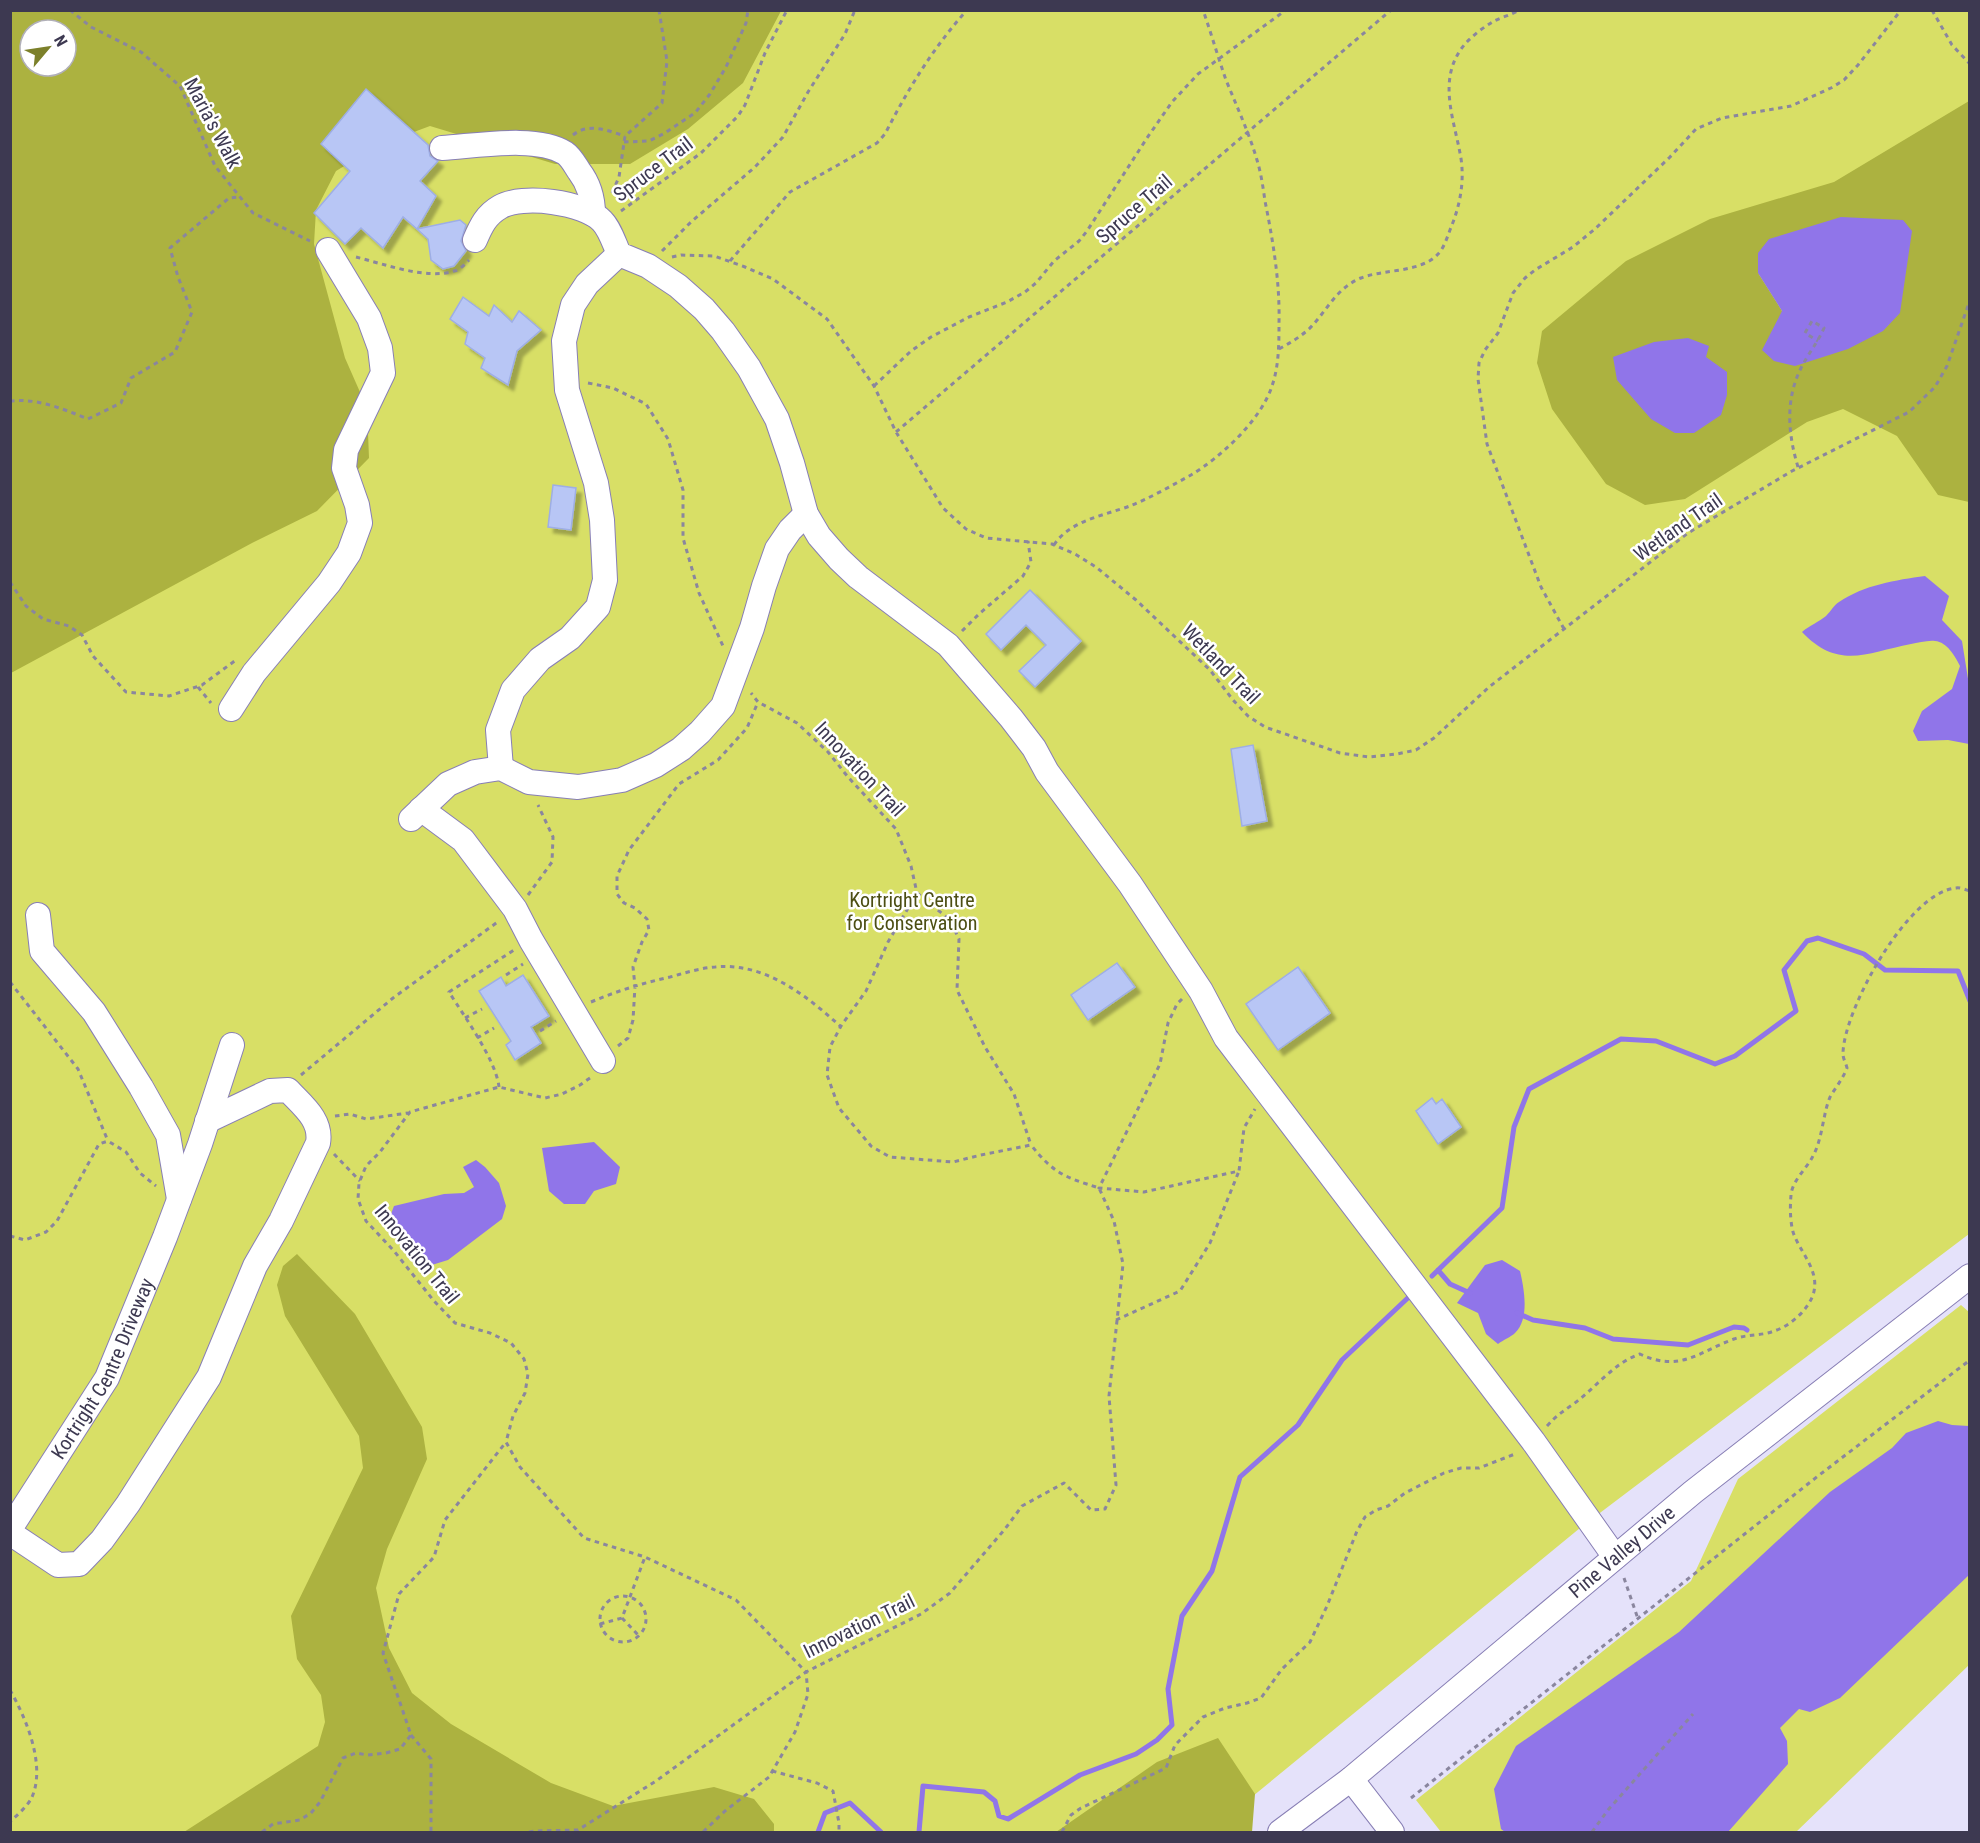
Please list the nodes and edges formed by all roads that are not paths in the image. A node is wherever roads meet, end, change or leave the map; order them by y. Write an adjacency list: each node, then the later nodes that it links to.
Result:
1 (442, 148): 2 (street)
2 (600, 220): 3 (street); 5 (street)
3 (475, 240)
4 (328, 250): 7 (street)
5 (619, 254): 6 (street); 8 (street)
6 (806, 514): 8 (street); 16 (street)
7 (231, 710)
8 (501, 768): 11 (street)
9 (38, 915): 13 (street)
10 (232, 1045): 12 (street, Kortright Centre Driveway)
11 (603, 1060)
12 (207, 1121): 13 (street, Kortright Centre Driveway); 15 (street)
13 (177, 1205): 15 (street, Kortright Centre Driveway)
14 (1970, 1276): 16 (street, Pine Valley Drive)
15 (10, 1531)
16 (1615, 1557): 17 (street, Pine Valley Drive)
17 (1351, 1779): 18 (street, Pine Valley Drive); 19 (street)
18 (1280, 1833)
19 (1392, 1833)

